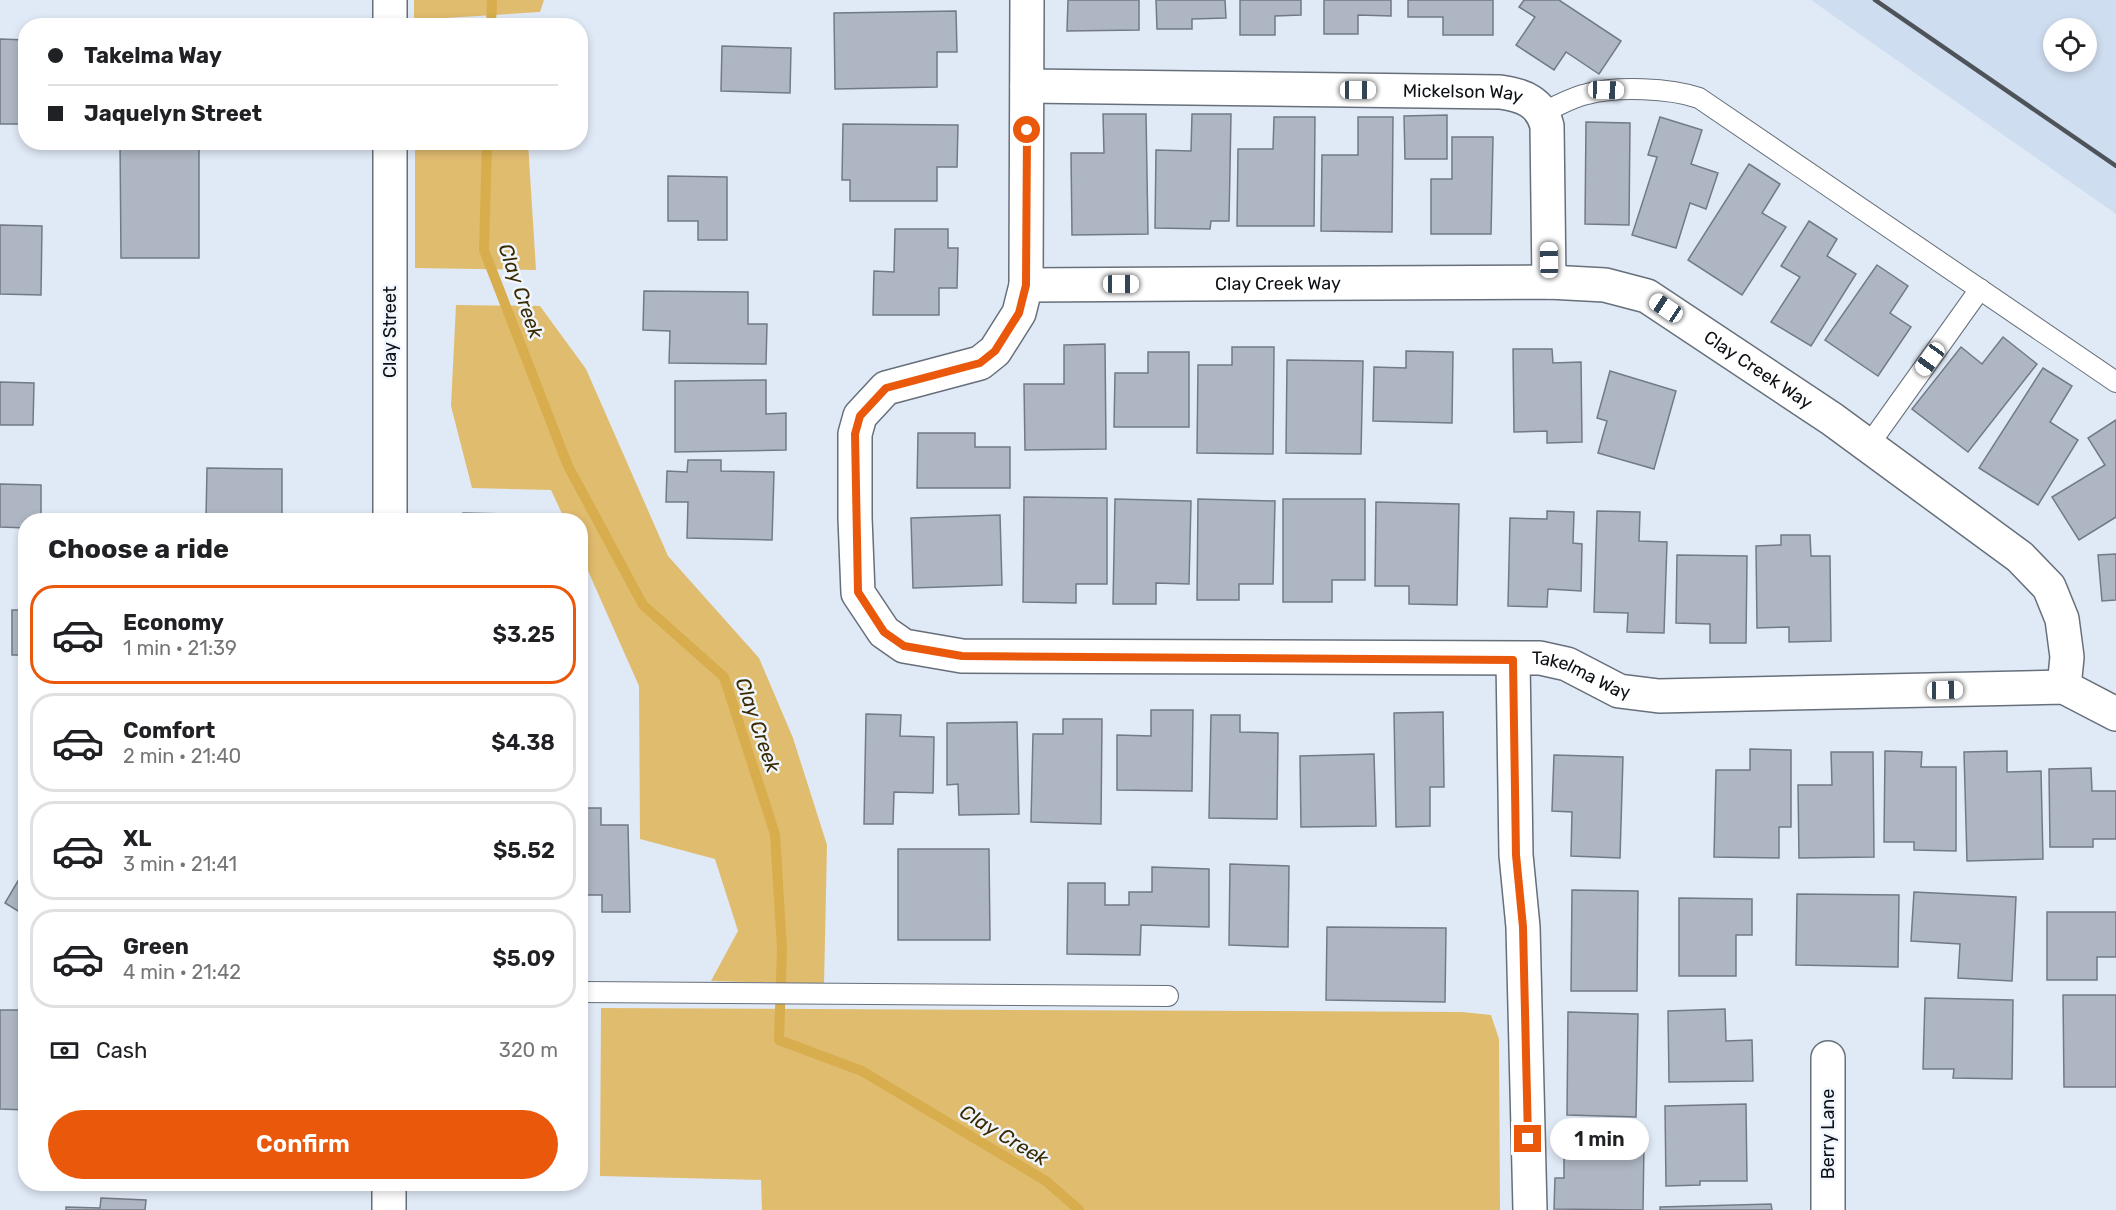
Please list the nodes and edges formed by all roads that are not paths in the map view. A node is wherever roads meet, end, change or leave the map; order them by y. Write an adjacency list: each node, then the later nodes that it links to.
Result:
1 (390, 0): 3 (street)
2 (1027, 0): 4 (street, Takelma Way)
3 (390, 18)
4 (1027, 86): 5 (street, Mickelson Way); 8 (street, Takelma Way)
5 (1544, 112): 7 (street, Mickelson Way); 9 (lane)
6 (390, 150): 12 (street, Clay Street)
7 (1549, 282): 8 (street, Clay Creek Way); 11 (street, Clay Creek Way)
8 (1026, 285): 13 (street, Takelma Way)
9 (1980, 289): 10 (lane); 11 (lane)
10 (2116, 382)
11 (1868, 446): 14 (street, Clay Creek Way)
12 (390, 513)
13 (1513, 660): 14 (street, Takelma Way); 21 (street)
14 (2064, 687): 15 (street, Takelma Way)
15 (2116, 714)
16 (588, 992): 17 (lane)
17 (1168, 996)
18 (1828, 1058): 22 (street, Berry Lane)
19 (389, 1191): 20 (street)
20 (389, 1210)
21 (1530, 1210)
22 (1828, 1210)

